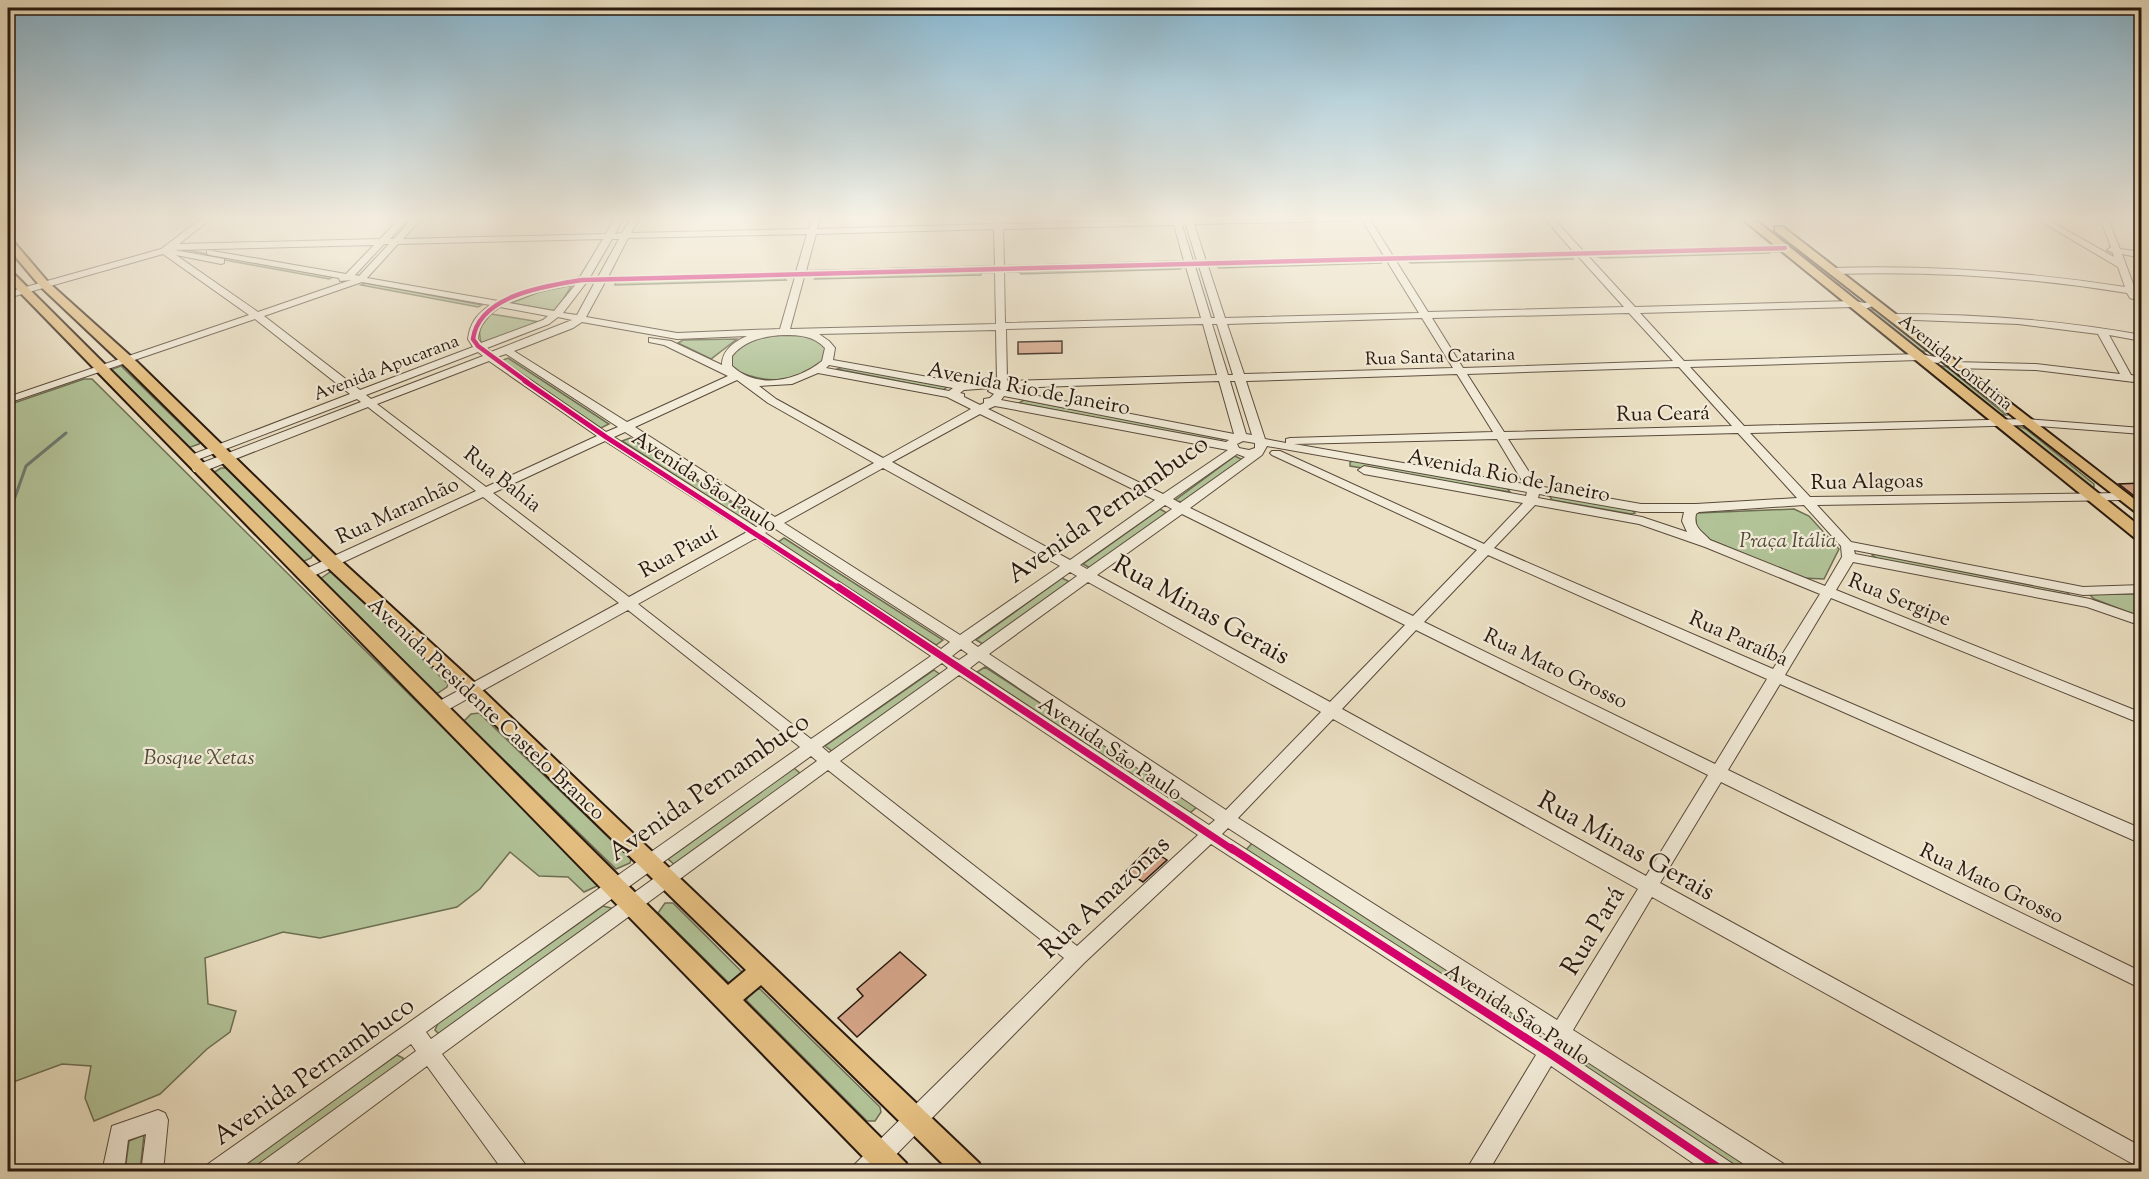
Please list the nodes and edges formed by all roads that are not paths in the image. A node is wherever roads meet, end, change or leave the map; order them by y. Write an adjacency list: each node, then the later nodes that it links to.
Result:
1 (33, 273): 20 (main road); 27 (main road, Avenida Presidente Castelo Branco)
2 (94, 273): 27 (street)
3 (197, 273): 35 (street, Rua Bahia)
4 (283, 273): 25 (street)
5 (310, 273): 24 (street)
6 (355, 273): 24 (street)
7 (367, 273): 22 (street)
8 (586, 273): 23 (street, Avenida Apucarana)
9 (603, 273): 26 (street)
10 (800, 273): 21 (street)
11 (999, 273): 21 (street); 44 (street)
12 (1193, 273): 41 (street)
13 (1206, 273): 40 (street)
14 (1399, 273): 37 (street)
15 (1597, 273): 34 (street)
16 (1815, 273): 32 (main road, Avenida Londrina)
17 (1836, 273): 31 (main road, Avenida Londrina)
18 (1941, 273): 30 (street)
19 (2125, 273): 30 (street)
20 (10, 277): 28 (main road, Avenida Presidente Castelo Branco)
21 (799, 278): 26 (street); 47 (street)
22 (361, 279): 24 (street); 33 (street)
23 (582, 280): 26 (street); 33 (street); 36 (street, Avenida Apucarana)
24 (348, 281): 25 (street); 33 (street); 35 (street)
25 (335, 283): 35 (street)
26 (597, 284): 39 (street)
27 (48, 288): 28 (main road); 54 (main road, Avenida Presidente Castelo Branco)
28 (27, 294): 29 (street); 59 (main road, Avenida Presidente Castelo Branco)
29 (8, 295)
30 (2137, 295)
31 (1875, 303): 32 (street); 38 (main road, Avenida Londrina)
32 (1853, 304): 34 (street); 55 (main road, Avenida Londrina)
33 (494, 308): 36 (street); 42 (street); 53 (street)
34 (1629, 310): 37 (street); 58 (street)
35 (253, 314): 54 (street); 72 (street, Rua Bahia)
36 (557, 315): 39 (street); 42 (street, Avenida Apucarana)
37 (1426, 315): 40 (street); 61 (street)
38 (1893, 317): 46 (street); 56 (main road, Avenida Londrina)
39 (580, 319): 43 (street, Avenida Apucarana); 48 (street)
40 (1220, 320): 41 (street); 65 (street)
41 (1208, 321): 44 (street); 66 (street)
42 (546, 322): 43 (street); 53 (street, Avenida Apucarana)
43 (569, 326): 51 (street); 52 (street, Avenida Apucarana)
44 (1001, 326): 45 (street); 70 (street)
45 (837, 330): 47 (street); 50 (street)
46 (2102, 331): 49 (street); 64 (street)
47 (785, 332): 48 (street); 50 (street); 62 (street)
48 (677, 336): 51 (street)
49 (2142, 338)
50 (823, 340): 57 (street)
51 (667, 343): 62 (street)
52 (506, 349): 53 (street, Avenida Apucarana); 78 (street, Avenida São Paulo)
53 (485, 352): 72 (street, Avenida Apucarana); 82 (street, Avenida São Paulo)
54 (123, 357): 59 (street); 86 (main road, Avenida Presidente Castelo Branco)
55 (1919, 357): 56 (street, Rua Santa Catarina); 58 (street, Rua Santa Catarina); 77 (main road, Avenida Londrina)
56 (1947, 361): 64 (street); 76 (main road, Avenida Londrina)
57 (827, 362): 60 (street); 68 (street, Avenida Rio de Janeiro)
58 (1681, 365): 61 (street, Rua Santa Catarina); 79 (street)
59 (97, 366): 69 (street); 73 (street); 88 (main road, Avenida Presidente Castelo Branco)
60 (817, 370): 63 (street); 71 (street, Avenida Rio de Janeiro)
61 (1462, 372): 65 (street, Rua Santa Catarina); 81 (street)
62 (737, 376): 63 (street); 74 (street); 78 (street, Rua Maranhão)
63 (804, 376): 74 (street)
64 (2127, 378): 67 (street)
65 (1240, 379): 66 (street, Rua Santa Catarina); 85 (street)
66 (1225, 380): 70 (street, Rua Santa Catarina); 84 (street)
67 (2142, 380)
68 (962, 386): 70 (street, Avenida Rio de Janeiro); 71 (street)
69 (8, 391)
70 (998, 394): 71 (street, Avenida Rio de Janeiro); 75 (street, Rua Piauí); 84 (street, Avenida Rio de Janeiro)
71 (951, 395): 75 (street, Rua Mato Grosso)
72 (364, 399): 86 (street, Avenida Apucarana); 90 (street, Rua Bahia)
73 (8, 400)
74 (772, 401): 87 (street)
75 (979, 410): 87 (street, Rua Piauí); 94 (street, Rua Mato Grosso)
76 (2026, 422): 77 (street, Rua Ceará); 80 (street); 92 (main road, Avenida Londrina)
77 (2001, 423): 79 (street, Rua Ceará); 93 (main road, Avenida Londrina)
78 (626, 428): 82 (street, Rua Maranhão); 100 (street, Avenida São Paulo)
79 (1742, 430): 81 (street, Rua Ceará); 95 (street)
80 (2142, 431)
81 (1501, 436): 83 (street, Rua Ceará); 91 (street)
82 (606, 437): 90 (street, Rua Maranhão); 101 (street, Avenida São Paulo)
83 (1325, 441): 85 (street, Rua Ceará); 89 (street)
84 (1237, 443): 85 (street); 85 (street); 94 (street, Avenida Pernambuco)
85 (1260, 446): 89 (street, Avenida Rio de Janeiro); 89 (street, Avenida Rio de Janeiro); 96 (street, Avenida Pernambuco)
86 (222, 454): 88 (street, Avenida Apucarana); 106 (main road, Avenida Presidente Castelo Branco)
87 (882, 463): 100 (street, Rua Piauí); 107 (street)
88 (194, 464): 108 (main road, Avenida Presidente Castelo Branco)
89 (1325, 464): 91 (street, Avenida Rio de Janeiro); 104 (street, Rua Paraíba)
90 (483, 493): 106 (street, Rua Maranhão); 113 (street, Rua Bahia)
91 (1533, 496): 99 (street, Avenida Rio de Janeiro); 104 (street, Rua Amazonas)
92 (2120, 496): 93 (street, Rua Alagoas); 98 (main road, Avenida Londrina)
93 (2094, 497): 95 (street, Rua Alagoas); 102 (main road, Avenida Londrina)
94 (1166, 499): 96 (street, Rua Mato Grosso); 107 (street, Avenida Pernambuco)
95 (1807, 501): 97 (street, Rua Alagoas); 105 (street)
96 (1181, 506): 109 (street, Avenida Pernambuco); 114 (street, Rua Mato Grosso)
97 (1696, 508): 99 (street, Rua Alagoas); 103 (street)
98 (2142, 513)
99 (1642, 515): 103 (street, Rua Sergipe)
100 (773, 522): 101 (street, Rua Piauí); 116 (street, Avenida São Paulo)
101 (755, 532): 113 (street, Rua Piauí); 118 (street, Avenida São Paulo)
102 (2142, 536)
103 (1710, 544): 111 (street, Rua Sergipe)
104 (1485, 549): 114 (street, Rua Amazonas); 120 (street, Rua Paraíba)
105 (1848, 551): 111 (street, Rua Pará); 112 (street)
106 (332, 562): 108 (street, Rua Maranhão); 121 (main road, Avenida Presidente Castelo Branco)
107 (1070, 566): 109 (street, Rua Minas Gerais); 116 (street, Avenida Pernambuco)
108 (304, 575): 122 (main road, Avenida Presidente Castelo Branco)
109 (1087, 575): 117 (street, Avenida Pernambuco); 123 (street, Rua Minas Gerais)
110 (2142, 589): 112 (street)
111 (1828, 592): 120 (street, Rua Pará); 124 (street, Rua Sergipe)
112 (2087, 597): 115 (street)
113 (628, 603): 121 (street, Rua Piauí); 125 (street, Rua Bahia)
114 (1416, 622): 123 (street, Rua Amazonas); 127 (street, Rua Mato Grosso)
115 (2142, 622)
116 (961, 642): 117 (street, Avenida São Paulo); 118 (street, Avenida Pernambuco)
117 (979, 654): 119 (street, Avenida Pernambuco); 128 (street, Avenida São Paulo)
118 (941, 656): 119 (street, Avenida São Paulo); 125 (street, Avenida Pernambuco)
119 (960, 668): 126 (street, Avenida Pernambuco); 129 (street, Avenida São Paulo)
120 (1777, 677): 127 (street, Rua Pará); 130 (street, Rua Paraíba)
121 (471, 690): 122 (street, Rua Piauí); 131 (main road, Avenida Presidente Castelo Branco)
122 (437, 709): 133 (main road, Avenida Presidente Castelo Branco)
123 (1331, 710): 128 (street, Rua Amazonas); 134 (street, Rua Minas Gerais)
124 (2142, 719)
125 (810, 747): 126 (street, Rua Bahia); 131 (street, Avenida Pernambuco)
126 (828, 761): 132 (street, Avenida Pernambuco); 137 (street)
127 (1719, 772): 134 (street, Rua Pará); 140 (street, Rua Mato Grosso)
128 (1227, 819): 129 (street, Rua Amazonas); 143 (street, Avenida São Paulo)
129 (1209, 834): 137 (street, Rua Amazonas); 145 (street, Avenida São Paulo)
130 (2142, 837)
131 (649, 861): 132 (main road, Avenida Presidente Castelo Branco); 133 (street, Avenida Pernambuco)
132 (666, 878): 135 (street, Avenida Pernambuco); 139 (main road, Avenida Presidente Castelo Branco)
133 (614, 886): 135 (main road, Avenida Presidente Castelo Branco); 136 (street, Avenida Pernambuco)
134 (1650, 887): 143 (street, Rua Pará); 148 (street, Rua Minas Gerais)
135 (631, 904): 138 (street, Avenida Pernambuco); 141 (main road, Avenida Presidente Castelo Branco)
136 (522, 953): 138 (street); 142 (street, Avenida Pernambuco)
137 (1077, 957): 146 (street, Rua Amazonas)
138 (539, 971): 144 (street, Avenida Pernambuco)
139 (762, 971): 141 (main road); 146 (main road, Avenida Presidente Castelo Branco)
140 (2142, 981)
141 (726, 1000): 147 (main road, Avenida Presidente Castelo Branco)
142 (414, 1032): 144 (street); 149 (street, Avenida Pernambuco)
143 (1561, 1033): 145 (street, Rua Pará); 159 (street, Avenida São Paulo)
144 (429, 1053): 152 (street, Avenida Pernambuco); 153 (street)
145 (1549, 1053): 157 (street, Rua Pará); 158 (street, Avenida São Paulo)
146 (916, 1119): 147 (street, Rua Amazonas); 156 (main road, Avenida Presidente Castelo Branco)
147 (880, 1155): 154 (street, Rua Amazonas); 155 (main road, Avenida Presidente Castelo Branco)
148 (2142, 1159)
149 (218, 1171)
150 (113, 1172): 151 (street)
151 (152, 1172)
152 (267, 1172)
153 (517, 1172)
154 (863, 1172)
155 (897, 1172)
156 (970, 1172)
157 (1476, 1172)
158 (1725, 1172)
159 (1776, 1172)

